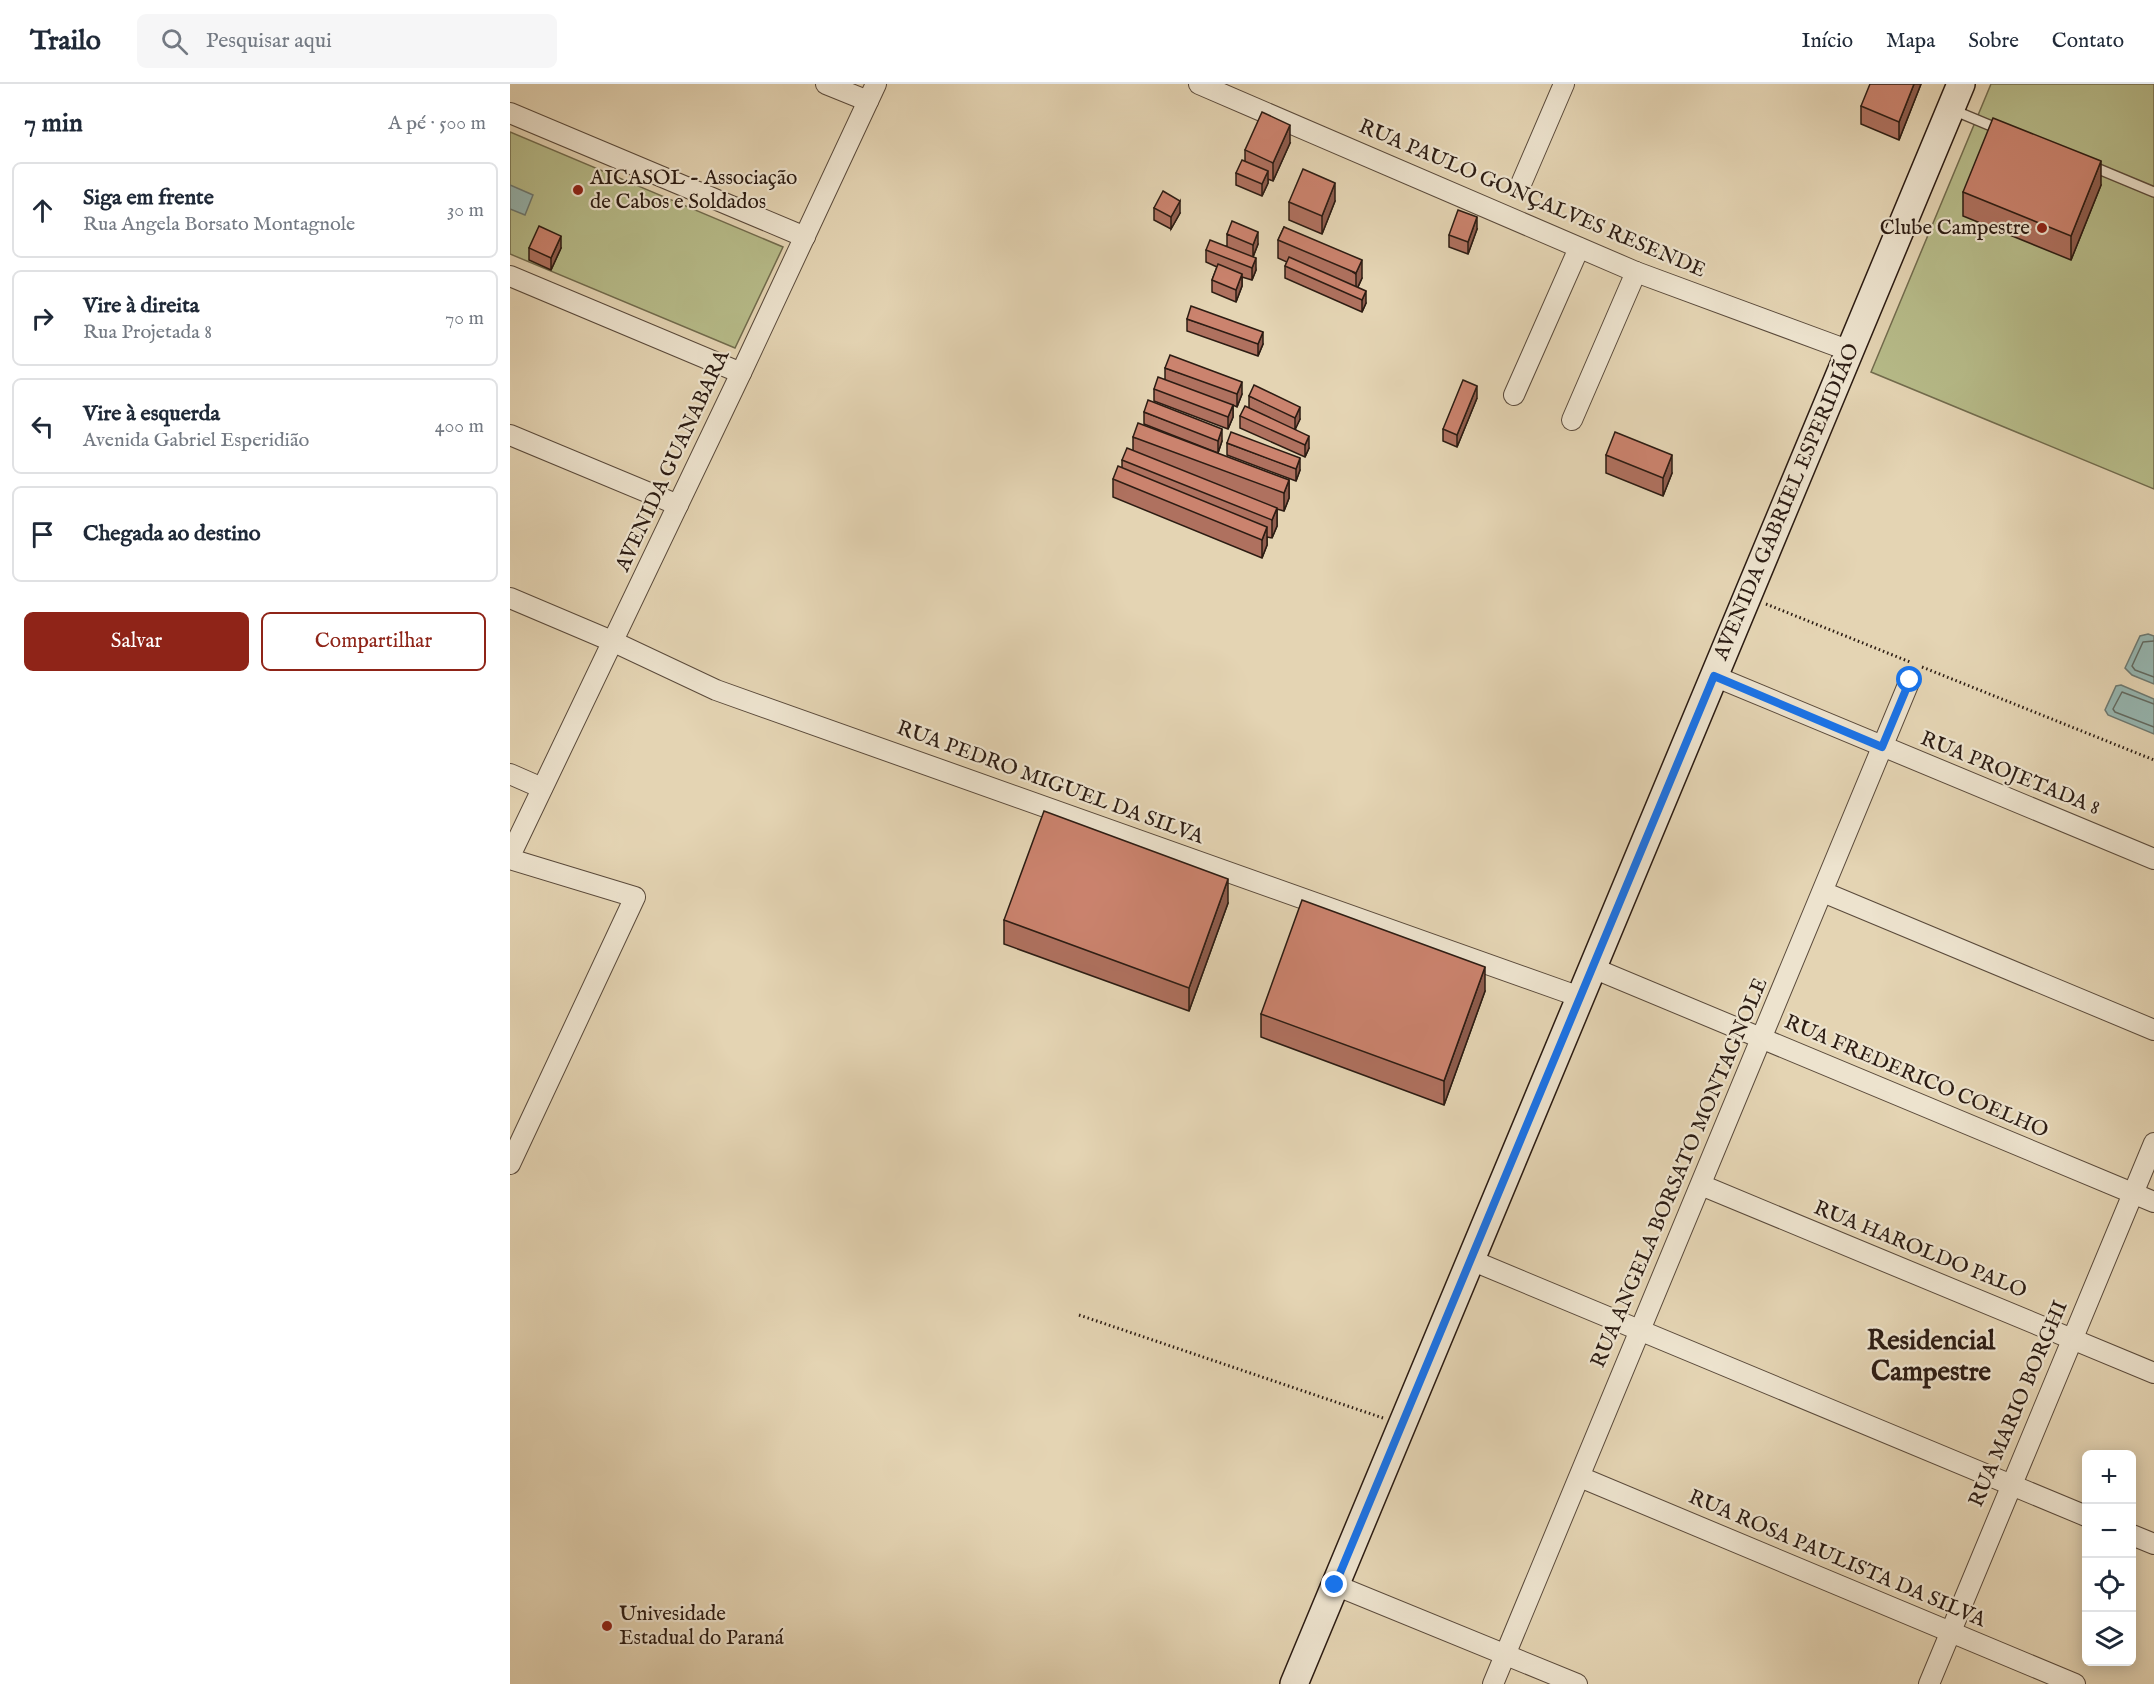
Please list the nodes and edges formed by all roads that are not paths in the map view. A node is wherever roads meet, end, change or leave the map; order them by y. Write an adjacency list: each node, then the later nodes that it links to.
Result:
1 (826, 84): 5 (street)
2 (1199, 84): 13 (street, RUA PAULO GONÇALVES RESENDE)
3 (1564, 84): 10 (street)
4 (1961, 84): 6 (main road, AVENIDA GABRIEL ESPERIDIÃO)
5 (872, 93): 12 (street, AVENIDA GUANABARA)
6 (1951, 109): 8 (lane); 16 (main road, AVENIDA GABRIEL ESPERIDIÃO)
7 (510, 113): 12 (street)
8 (2015, 135)
9 (2079, 161): 11 (lane)
10 (1521, 184)
11 (2154, 192)
12 (805, 237): 17 (street, AVENIDA GUANABARA)
13 (1579, 248): 14 (street, RUA PAULO GONÇALVES RESENDE); 18 (street)
14 (1636, 272): 16 (street, RUA PAULO GONÇALVES RESENDE); 19 (street)
15 (510, 276): 17 (street)
16 (1850, 351): 24 (main road, AVENIDA GABRIEL ESPERIDIÃO)
17 (741, 373): 21 (street, AVENIDA GUANABARA)
18 (1514, 395)
19 (1572, 420)
20 (510, 435): 21 (street)
21 (678, 506): 23 (street, AVENIDA GUANABARA)
22 (510, 598): 23 (street, RUA PEDRO MIGUEL DA SILVA)
23 (614, 642): 28 (street, AVENIDA GUANABARA); 33 (street, RUA PEDRO MIGUEL DA SILVA)
24 (1714, 676): 26 (street, RUA PROJETADA 8); 32 (main road, AVENIDA GABRIEL ESPERIDIÃO)
25 (1910, 680): 26 (street, RUA ANGELA BORSATO MONTAGNOLE)
26 (1882, 747): 30 (street, RUA PROJETADA 8); 31 (street, RUA ANGELA BORSATO MONTAGNOLE)
27 (510, 774): 28 (street)
28 (542, 788): 29 (street, AVENIDA GUANABARA)
29 (510, 858): 36 (street)
30 (2154, 859)
31 (1823, 892): 34 (street); 35 (street, RUA ANGELA BORSATO MONTAGNOLE)
32 (1593, 968): 33 (main road, AVENIDA GABRIEL ESPERIDIÃO); 35 (street, RUA FREDERICO COELHO)
33 (1580, 997): 42 (main road, AVENIDA GABRIEL ESPERIDIÃO)
34 (2154, 1030)
35 (1762, 1038): 39 (street, RUA ANGELA BORSATO MONTAGNOLE); 40 (street, RUA FREDERICO COELHO)
36 (517, 1131): 38 (street)
37 (2154, 1143): 40 (street, RUA MARIO BORGHI)
38 (510, 1164)
39 (1701, 1185): 43 (street, RUA ANGELA BORSATO MONTAGNOLE); 44 (street, RUA HAROLDO PALO)
40 (2133, 1193): 41 (street, RUA FREDERICO COELHO); 44 (street, RUA MARIO BORGHI)
41 (2154, 1202)
42 (1471, 1260): 43 (street); 51 (main road, AVENIDA GABRIEL ESPERIDIÃO)
43 (1640, 1331): 46 (street, RUA ANGELA BORSATO MONTAGNOLE); 47 (street)
44 (2073, 1339): 45 (street, RUA HAROLDO PALO); 47 (street, RUA MARIO BORGHI)
45 (2154, 1373)
46 (1580, 1477): 52 (street, RUA ROSA PAULISTA DA SILVA); 53 (street, RUA ANGELA BORSATO MONTAGNOLE)
47 (2012, 1485): 48 (street); 52 (street, RUA MARIO BORGHI)
48 (2082, 1514)
49 (2136, 1537): 50 (street)
50 (2154, 1544)
51 (1335, 1585): 53 (street); 54 (main road, AVENIDA GABRIEL ESPERIDIÃO)
52 (1950, 1632): 57 (street, RUA MARIO BORGHI); 58 (street, RUA ROSA PAULISTA DA SILVA)
53 (1506, 1654): 55 (street, RUA ANGELA BORSATO MONTAGNOLE); 56 (street)
54 (1294, 1684)
55 (1493, 1684)
56 (1577, 1684)
57 (1929, 1684)
58 (2075, 1684)

